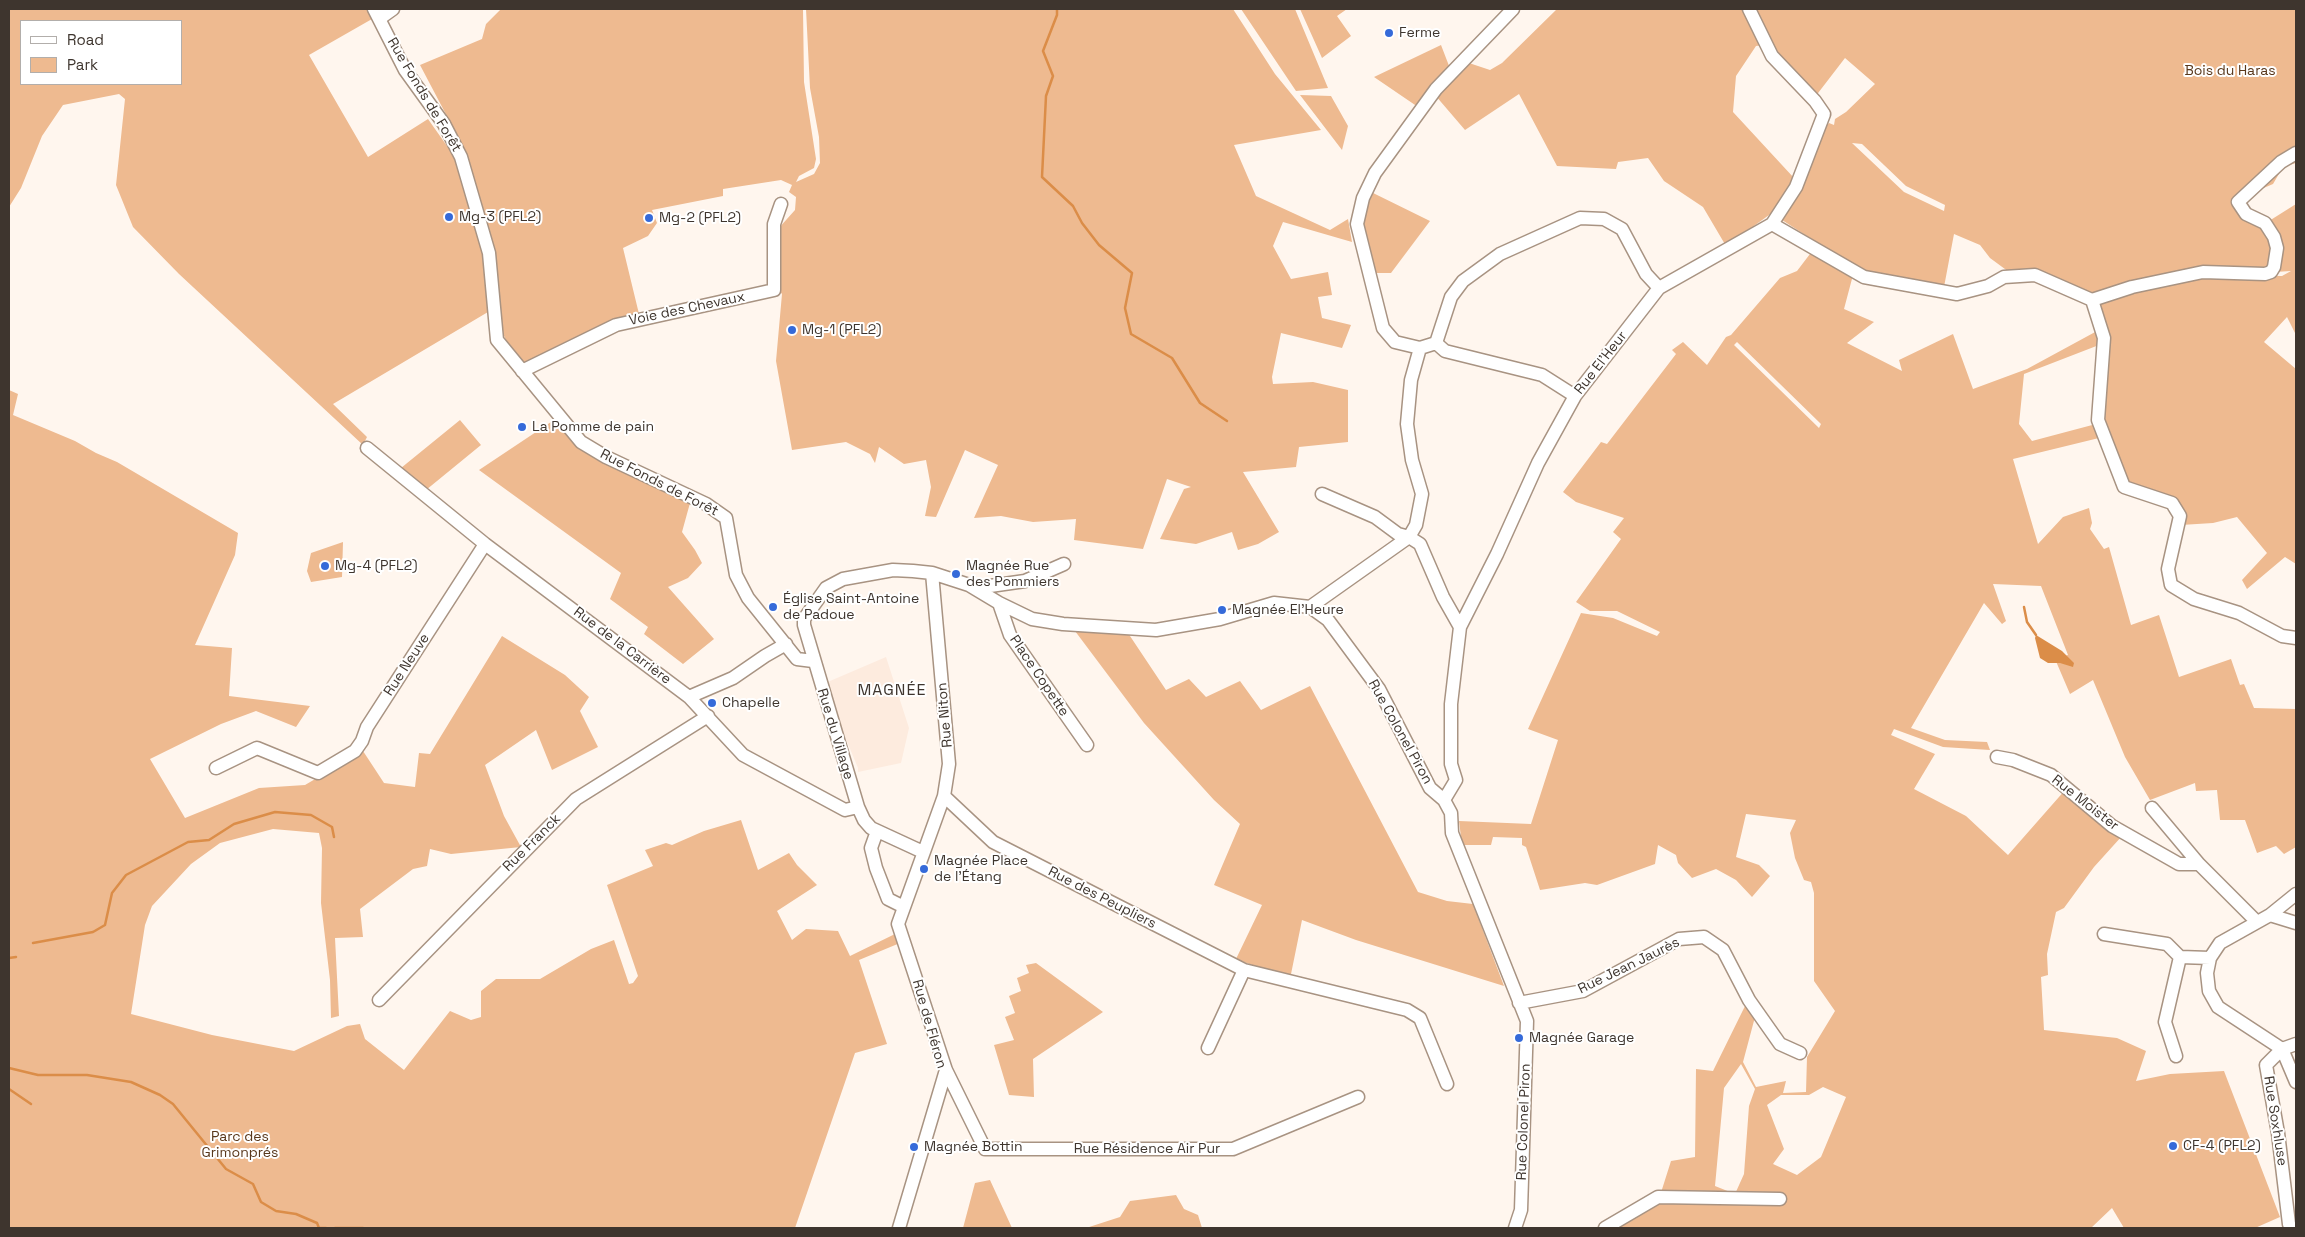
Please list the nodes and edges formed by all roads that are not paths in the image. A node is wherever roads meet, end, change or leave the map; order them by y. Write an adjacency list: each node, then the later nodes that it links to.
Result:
1 (393, 9): 4 (street)
2 (1513, 9): 11 (street)
3 (1749, 9): 7 (street, Rue El'Heur)
4 (377, 14): 12 (street, Rue Fonds de Forêt)
5 (2296, 153): 9 (street)
6 (781, 204): 12 (street, Voie des Chevaux)
7 (1772, 224): 8 (street, Rue El'Heur); 9 (street)
8 (1659, 288): 10 (street); 13 (street, Rue El'Heur)
9 (2092, 300): 24 (street)
10 (1436, 343): 11 (street); 13 (street)
11 (1420, 348): 16 (street)
12 (522, 370): 25 (street, Rue Fonds de Forêt)
13 (1575, 396): 23 (street, Rue El'Heur)
14 (367, 448): 17 (street, Rue de la Carrière)
15 (1322, 494): 16 (street)
16 (1409, 537): 22 (street); 23 (street)
17 (485, 544): 27 (street, Rue de la Carrière); 31 (street, Rue Neuve)
18 (1064, 564): 20 (street)
19 (932, 574): 20 (street); 26 (street, Rue du Village); 32 (street, Rue Niton)
20 (979, 591): 21 (street)
21 (998, 603): 22 (street); 29 (street, Place Copette)
22 (1310, 607): 33 (street, Rue Colonel Piron)
23 (1460, 627): 33 (street, Rue El'Heur)
24 (2296, 638)
25 (786, 644): 26 (street); 27 (street)
26 (813, 661): 34 (street, Rue du Village)
27 (690, 697): 28 (street, Rue de la Carrière)
28 (708, 716): 34 (street, Rue de la Carrière); 48 (street, Rue Franck)
29 (1087, 745)
30 (1997, 756): 38 (street, Rue Moister)
31 (216, 768)
32 (944, 796): 37 (street, Rue Niton); 47 (street, Rue des Peupliers)
33 (1444, 800): 49 (street, Rue Colonel Piron)
34 (858, 807): 36 (street)
35 (2152, 808): 38 (street)
36 (877, 830): 37 (street); 40 (street)
37 (923, 852): 40 (street, Rue de Fléron)
38 (2199, 864): 42 (street)
39 (2296, 894): 41 (street)
40 (904, 907): 55 (street, Rue de Fléron)
41 (2270, 915): 42 (street); 43 (street)
42 (2256, 922): 46 (street)
43 (2296, 923)
44 (2104, 934): 45 (street)
45 (2180, 957): 46 (street); 54 (street)
46 (2210, 958): 52 (street)
47 (1244, 970): 51 (street); 57 (street, Rue des Peupliers)
48 (379, 1000)
49 (1518, 1003): 53 (street, Rue Jean Jaurès); 61 (street, Rue Colonel Piron)
50 (2296, 1044): 52 (street)
51 (1208, 1048)
52 (2282, 1049): 56 (street); 63 (street, Rue Soxhluse)
53 (1800, 1053)
54 (2176, 1056)
55 (946, 1070): 58 (street, Rue Résidence Air Pur); 60 (street, Rue de Fléron)
56 (2296, 1082)
57 (1447, 1084)
58 (1358, 1097)
59 (1780, 1199): 62 (street)
60 (899, 1228)
61 (1515, 1228)
62 (1605, 1228)
63 (2291, 1228)

